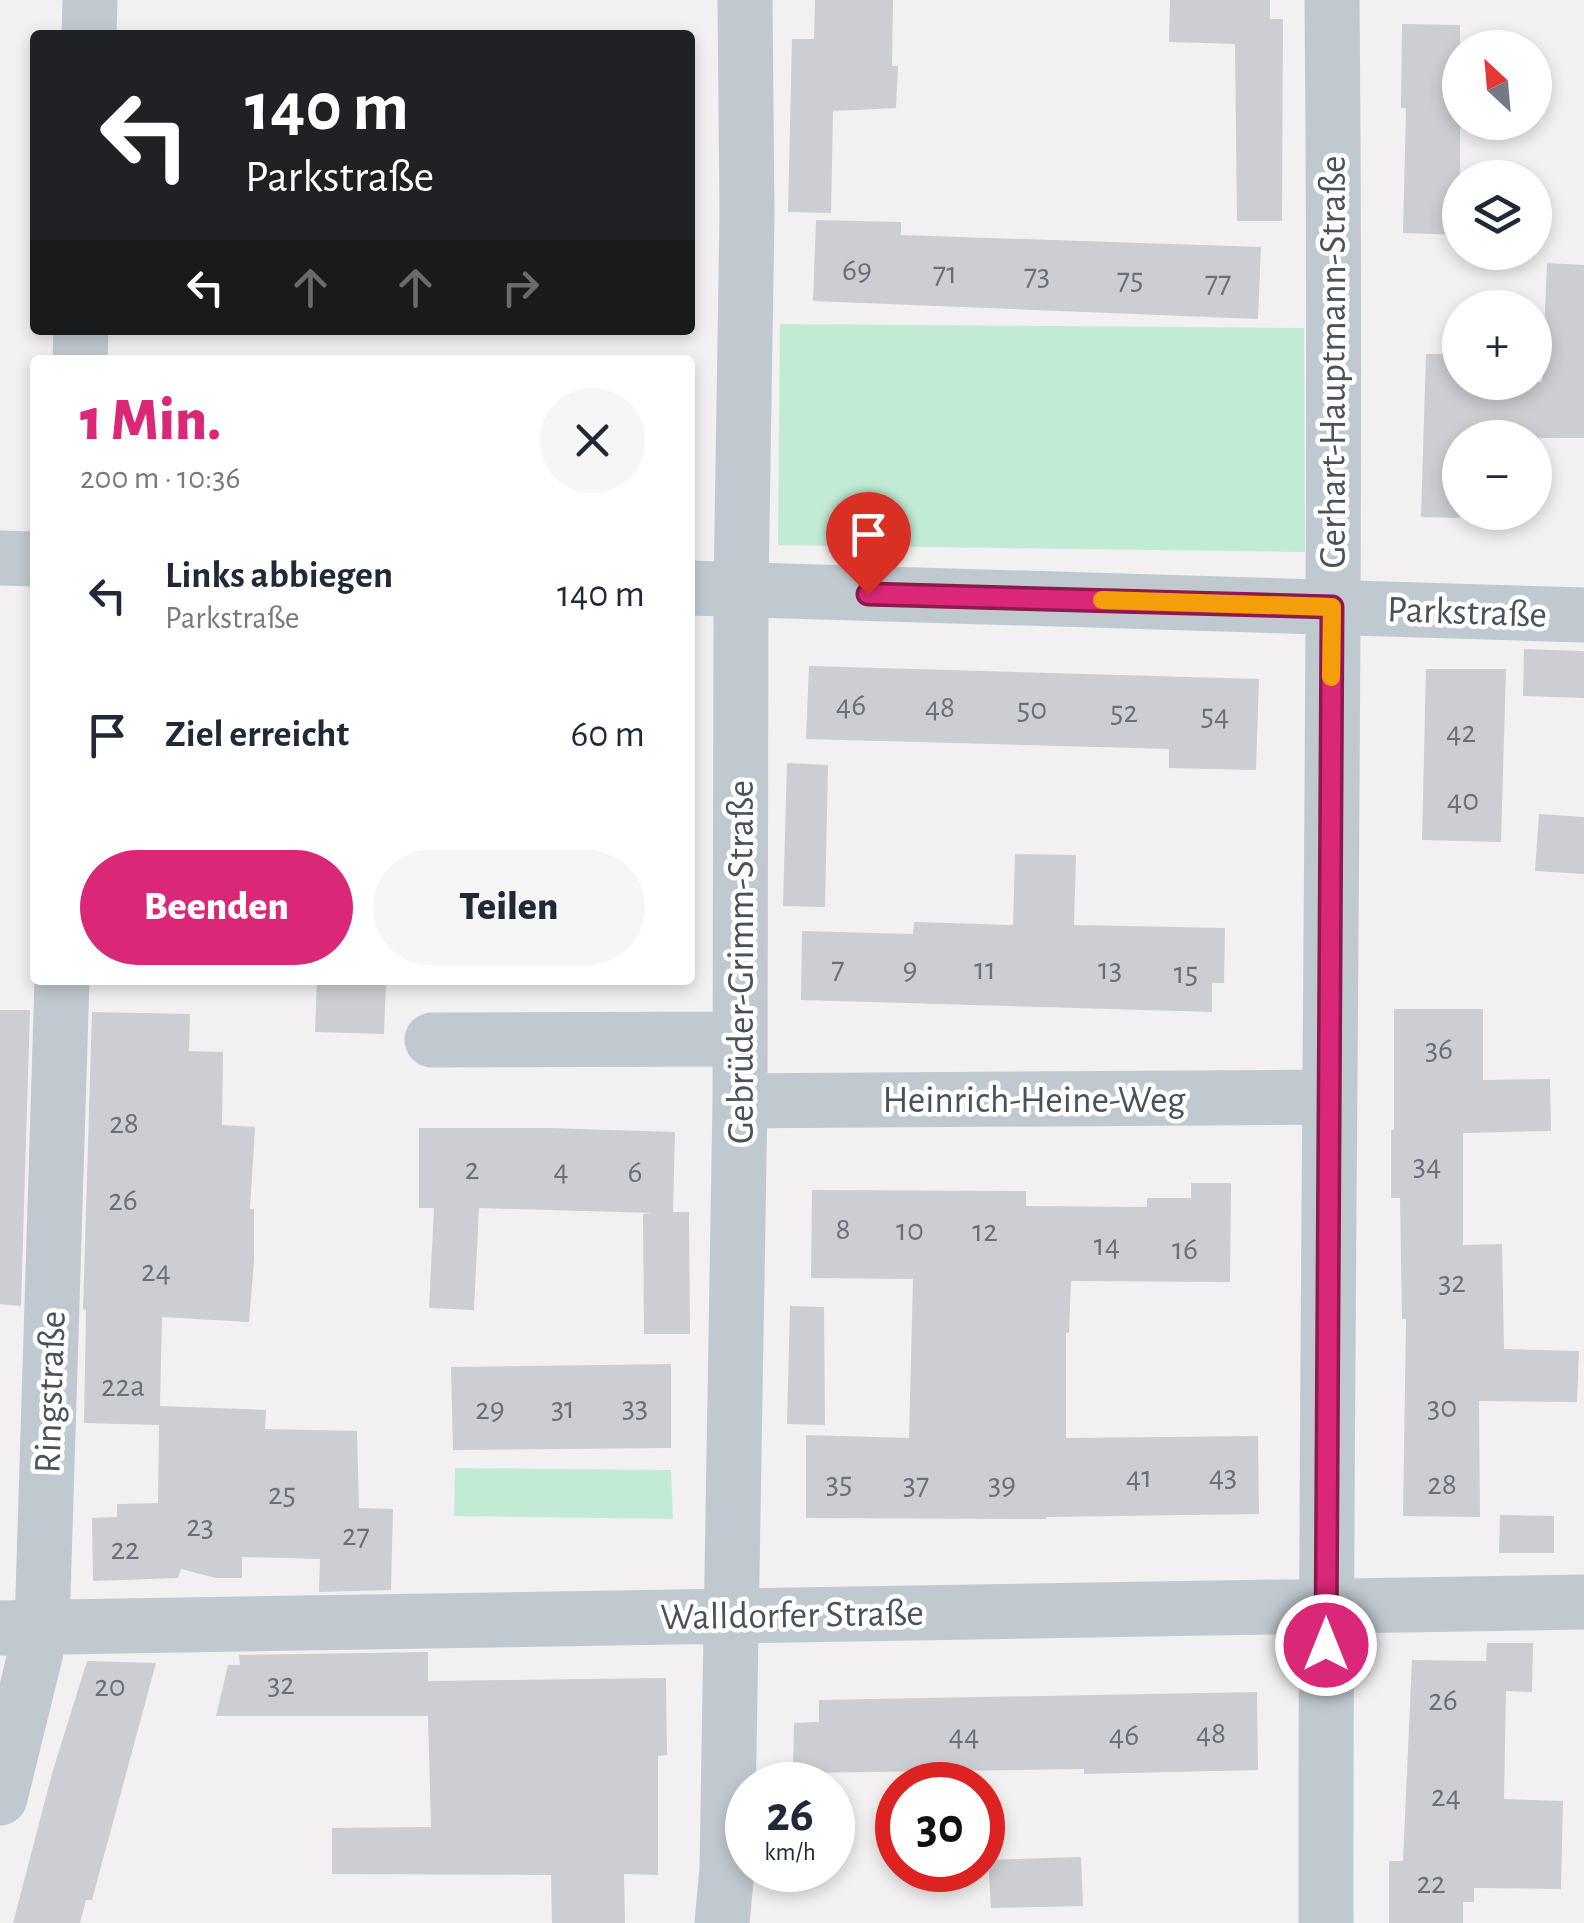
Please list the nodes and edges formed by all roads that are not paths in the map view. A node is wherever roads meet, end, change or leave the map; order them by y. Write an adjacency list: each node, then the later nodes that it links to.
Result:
1 (90, 0): 4 (street)
2 (746, 0): 7 (street, Gebrüder-Grimm-Straße)
3 (1332, 0): 8 (street, Gerhart-Hauptmann-Straße)
4 (90, 30)
5 (0, 558): 6 (street)
6 (30, 559)
7 (716, 589): 8 (street, Parkstraße); 11 (street, Gebrüder-Grimm-Straße)
8 (1332, 607): 9 (street, Parkstraße); 13 (street, Gerhart-Hauptmann-Straße)
9 (1584, 614)
10 (62, 985): 18 (street, Ringstraße)
11 (740, 1039): 12 (street); 14 (street, Gebrüder-Grimm-Straße)
12 (432, 1040)
13 (1329, 1097): 14 (street, Heinrich-Heine-Weg); 16 (street, Gerhart-Hauptmann-Straße)
14 (740, 1100): 17 (street, Gebrüder-Grimm-Straße)
15 (1584, 1602): 16 (street, Walldorfer Straße)
16 (1325, 1605): 17 (street, Walldorfer Straße); 21 (street, Gerhart-Hauptmann-Straße)
17 (732, 1615): 18 (street, Walldorfer Straße); 20 (street, Gebrüder-Grimm-Straße)
18 (21, 1628): 19 (street, Ringstraße)
19 (0, 1798)
20 (722, 1923)
21 (1326, 1923)

